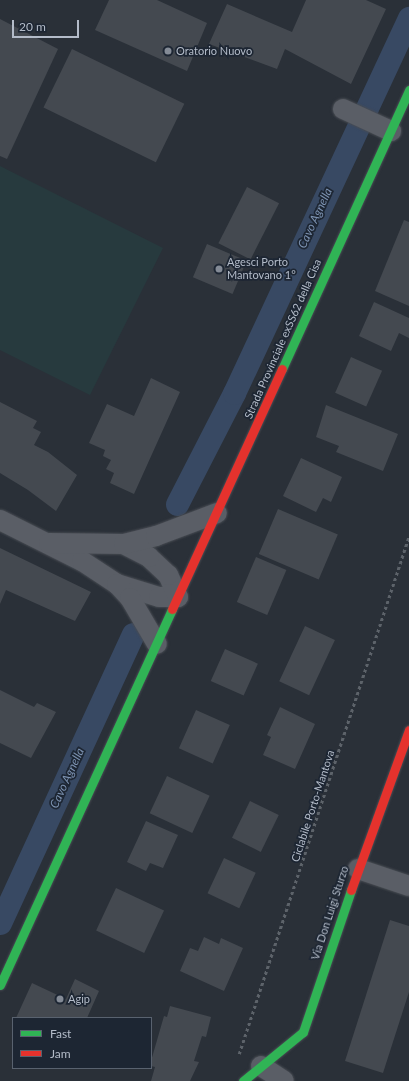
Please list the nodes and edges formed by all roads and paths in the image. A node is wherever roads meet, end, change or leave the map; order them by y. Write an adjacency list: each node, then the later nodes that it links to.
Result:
1 (409, 90): 3 (street, Strada Provinciale exSS62 della Cisa)
2 (343, 109): 3 (street)
3 (391, 131): 4 (street, Strada Provinciale exSS62 della Cisa)
4 (217, 513): 8 (street); 10 (street, Strada Provinciale exSS62 della Cisa)
5 (0, 520): 7 (street)
6 (409, 536): 16 (path, Ciclabile Porto-Mantova)
7 (47, 543): 8 (street); 9 (street)
8 (124, 544): 10 (street)
9 (118, 584): 10 (street); 11 (street)
10 (178, 597): 11 (street, Strada Provinciale exSS62 della Cisa)
11 (157, 644): 15 (street)
12 (409, 730): 13 (street, Via Don Luigi Sturzo)
13 (358, 869): 14 (street); 17 (street, Via Don Luigi Sturzo)
14 (409, 886)
15 (0, 985)
16 (237, 1061)
17 (261, 1066): 18 (street, Via Don Luigi Sturzo); 19 (street)
18 (243, 1081)
19 (284, 1081)

